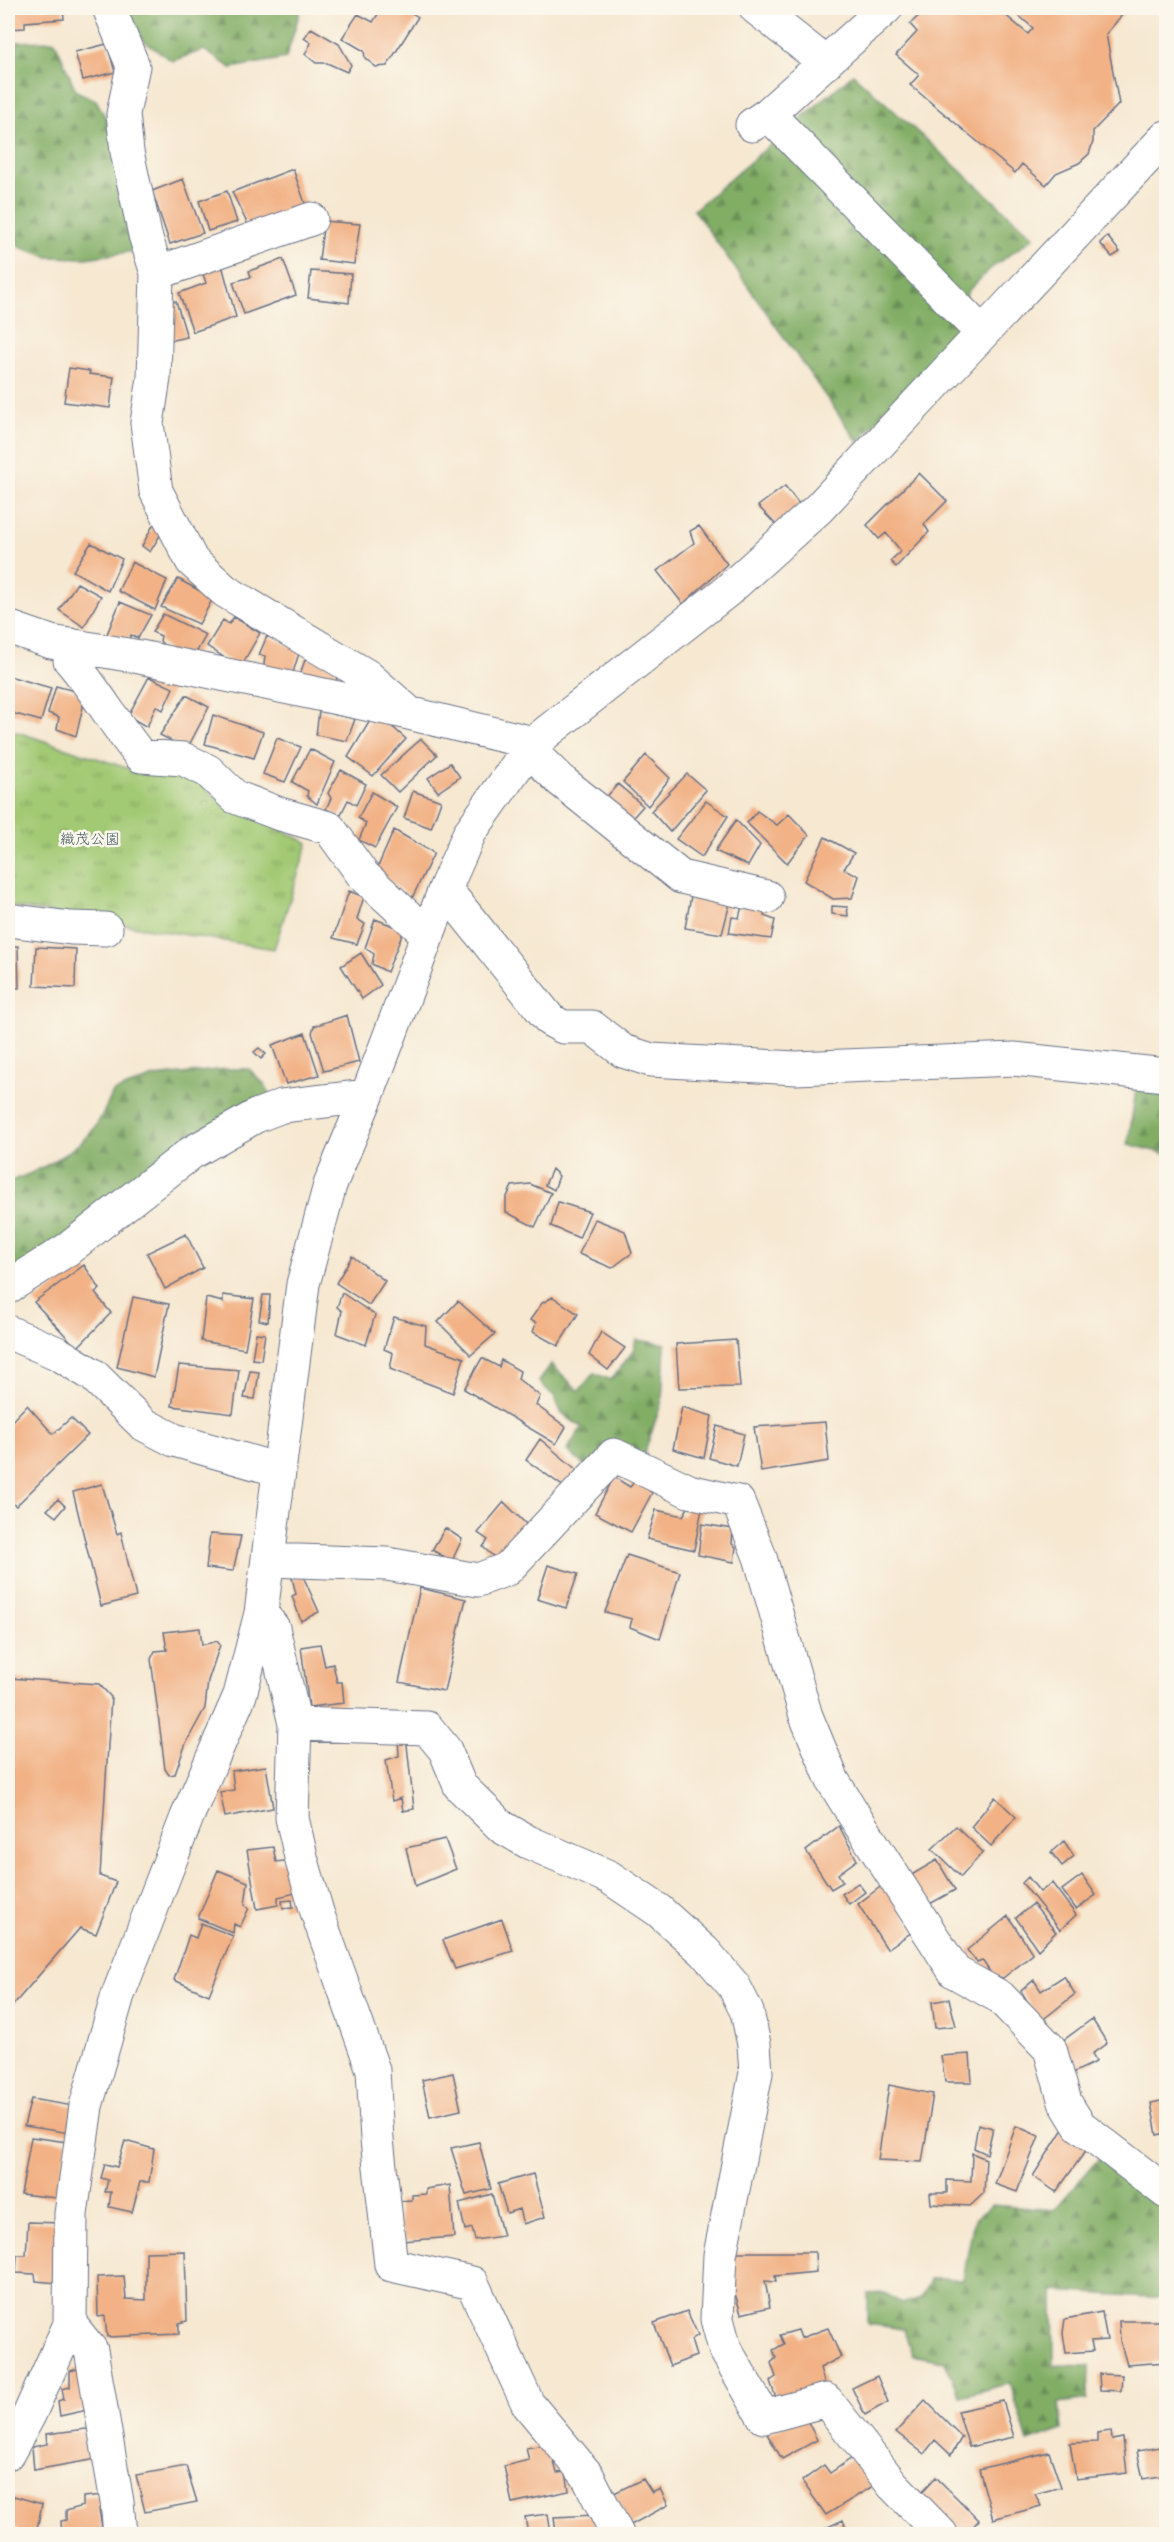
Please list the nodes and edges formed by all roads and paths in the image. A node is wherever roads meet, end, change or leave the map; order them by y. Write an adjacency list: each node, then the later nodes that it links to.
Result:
1 (109, 8): 7 (street)
2 (756, 8): 4 (street)
3 (885, 8): 4 (street)
4 (826, 63): 8 (street)
5 (1167, 137): 8 (street)
6 (311, 219): 7 (street)
7 (158, 273): 12 (street)
8 (982, 333): 13 (street)
9 (8, 627): 10 (street)
10 (61, 643): 11 (street); 12 (street); 18 (street)
11 (8, 648)
12 (409, 713): 13 (street)
13 (531, 746): 14 (street); 15 (street)
14 (446, 889): 18 (street); 19 (street)
15 (767, 897)
16 (8, 920): 17 (street)
17 (106, 929)
18 (428, 936): 20 (street)
19 (1167, 1075)
20 (367, 1096): 21 (street); 23 (street)
21 (8, 1287)
22 (8, 1332): 23 (street)
23 (279, 1470): 24 (street)
24 (269, 1560): 25 (street); 27 (street)
25 (261, 1613): 26 (street); 28 (street)
26 (295, 1724): 31 (street); 32 (street)
27 (1167, 2192)
28 (70, 2324): 29 (street); 30 (street)
29 (8, 2453)
30 (120, 2535)
31 (617, 2535)
32 (941, 2535)

